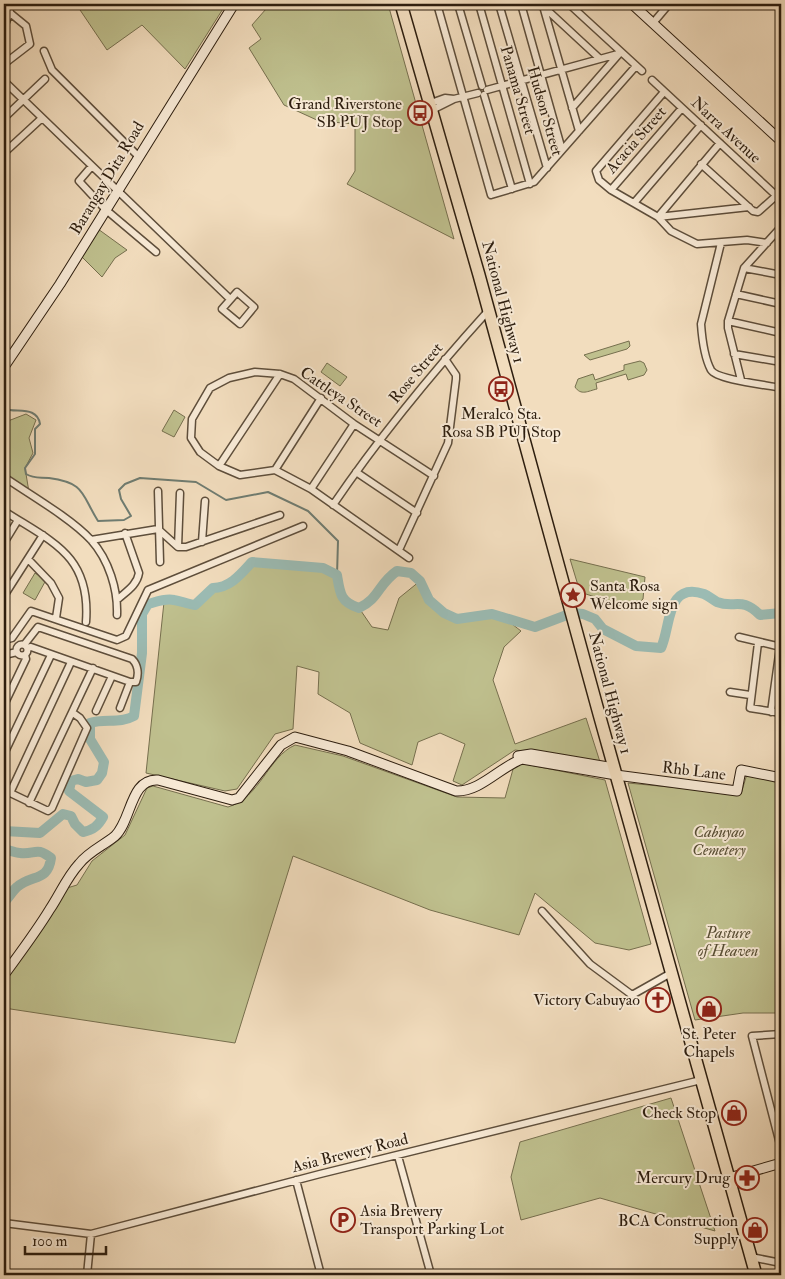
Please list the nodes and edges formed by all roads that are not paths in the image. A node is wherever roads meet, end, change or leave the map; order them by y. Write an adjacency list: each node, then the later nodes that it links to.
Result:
1 (234, 4): 43 (street, Barangay Dita Road)
2 (401, 4): 32 (highway, National Highway 1)
3 (437, 4): 30 (street)
4 (458, 4): 28 (street)
5 (479, 4): 27 (street, Panama Street)
6 (499, 4): 24 (street, Hudson Street)
7 (521, 4): 22 (street)
8 (569, 4): 16 (street)
9 (632, 4): 13 (street)
10 (669, 4): 13 (street)
11 (542, 5): 17 (street); 20 (street)
12 (7, 10): 14 (street); 18 (street)
13 (653, 23): 39 (street)
14 (4, 27)
15 (44, 51): 43 (street)
16 (620, 53): 17 (street); 19 (street); 33 (street)
17 (599, 58): 20 (street)
18 (4, 64)
19 (636, 66): 21 (street); 38 (street)
20 (562, 69): 22 (street); 33 (street)
21 (642, 72)
22 (541, 75): 24 (street); 41 (street)
23 (45, 79): 31 (street)
24 (522, 80): 27 (street); 46 (street, Hudson Street)
25 (652, 80): 29 (street, Narra Avenue)
26 (4, 82): 31 (street)
27 (502, 86): 28 (street); 47 (street, Panama Street)
28 (483, 91): 30 (street); 48 (street)
29 (664, 92): 34 (street, Narra Avenue); 49 (street)
30 (464, 96): 32 (street); 48 (street)
31 (23, 100): 35 (street); 36 (street)
32 (432, 106): 65 (highway, National Highway 1)
33 (572, 108): 38 (street)
34 (682, 108): 37 (street, Narra Avenue); 49 (street, Acacia Street)
35 (4, 118)
36 (42, 118): 42 (street); 45 (street)
37 (701, 125): 40 (street, Narra Avenue); 52 (street)
38 (579, 130): 41 (street)
39 (781, 141)
40 (720, 143): 44 (street); 51 (street, Narra Avenue)
41 (562, 150): 46 (street)
42 (4, 153)
43 (138, 156): 50 (street, Barangay Dita Road)
44 (701, 164): 53 (street); 55 (street)
45 (91, 166): 50 (street); 54 (street)
46 (547, 168): 47 (street)
47 (530, 184): 48 (street)
48 (512, 189)
49 (611, 190): 52 (street)
50 (117, 191): 54 (street, Barangay Dita Road); 63 (street)
51 (779, 197): 53 (street)
52 (634, 203): 55 (street)
53 (749, 207): 55 (street)
54 (106, 210): 59 (street); 71 (street, Barangay Dita Road)
55 (658, 217): 57 (street)
56 (781, 227): 58 (street)
57 (721, 243): 58 (street); 73 (street)
58 (768, 243): 60 (street)
59 (156, 252)
60 (744, 268): 61 (street); 62 (street)
61 (781, 275)
62 (736, 294): 64 (street); 66 (street)
63 (230, 299): 63 (street)
64 (781, 304)
65 (488, 311): 69 (street, Rose Street); 130 (highway, National Highway 1)
66 (728, 321): 67 (street); 68 (street)
67 (781, 333)
68 (734, 354): 70 (street); 73 (street)
69 (445, 359): 77 (street, Rose Street); 81 (street)
70 (781, 362)
71 (4, 367)
72 (280, 374): 75 (street, Cattleya Street); 78 (street); 78 (street, Cattleya Street)
73 (741, 380): 74 (street)
74 (781, 388)
75 (321, 398): 76 (street, Cattleya Street); 79 (street)
76 (354, 424): 77 (street, Cattleya Street); 83 (street)
77 (379, 439): 80 (street, Rose Street); 81 (street, Cattleya Street)
78 (219, 466): 79 (street, Cattleya Street)
79 (275, 470): 83 (street)
80 (356, 472): 87 (street, Rose Street); 89 (street)
81 (434, 476): 89 (street)
82 (4, 477): 96 (street)
83 (311, 488): 87 (street)
84 (158, 491): 93 (street)
85 (180, 493): 99 (street)
86 (205, 501): 97 (street)
87 (333, 505): 100 (street)
88 (4, 511): 91 (street)
89 (417, 513): 100 (street)
90 (280, 515): 97 (street)
91 (18, 520): 95 (street); 98 (street)
92 (303, 526): 107 (street)
93 (158, 529): 94 (street); 99 (street); 103 (street)
94 (125, 533): 96 (street); 105 (street)
95 (43, 535): 102 (street); 108 (street)
96 (91, 540): 105 (street)
97 (202, 542): 99 (street)
98 (4, 543)
99 (178, 547)
100 (399, 550): 101 (street)
101 (409, 558)
102 (28, 559): 104 (street); 107 (street)
103 (160, 562)
104 (4, 596)
105 (118, 599): 106 (street)
106 (117, 615)
107 (56, 618): 110 (street)
108 (86, 622)
109 (739, 637): 112 (street)
110 (12, 638): 111 (street); 114 (street)
111 (4, 640): 114 (street)
112 (758, 643): 113 (street); 122 (street)
113 (780, 647): 126 (street)
114 (21, 648): 115 (street); 116 (street); 120 (street); 123 (street)
115 (52, 654): 117 (street); 129 (street)
116 (4, 655)
117 (71, 662): 118 (street); 132 (street)
118 (92, 668): 119 (street); 127 (street)
119 (112, 676): 120 (street); 125 (street)
120 (130, 682): 124 (street)
121 (730, 692): 122 (street)
122 (750, 695): 126 (street)
123 (4, 705)
124 (120, 708)
125 (96, 711)
126 (771, 712): 128 (street)
127 (72, 713): 133 (street); 133 (street)
128 (781, 713)
129 (4, 754)
130 (615, 772): 131 (street, Rhb Lane); 135 (highway, National Highway 1); 136 (street)
131 (781, 778)
132 (6, 792): 133 (street)
133 (29, 803)
134 (542, 911): 135 (street)
135 (671, 973): 138 (highway, National Highway 1)
136 (4, 975)
137 (781, 1034): 139 (street)
138 (701, 1080): 140 (street, Asia Brewery Road); 142 (highway, National Highway 1)
139 (781, 1148)
140 (398, 1156): 143 (street, Asia Brewery Road); 150 (street)
141 (781, 1163): 142 (street)
142 (729, 1178): 146 (highway, National Highway 1)
143 (296, 1180): 145 (street, Asia Brewery Road); 149 (street)
144 (4, 1223): 145 (street, Asia Brewery Road)
145 (91, 1234): 148 (street)
146 (750, 1257): 147 (street); 151 (highway, National Highway 1)
147 (781, 1263)
148 (87, 1275)
149 (320, 1275)
150 (431, 1275)
151 (756, 1275)

